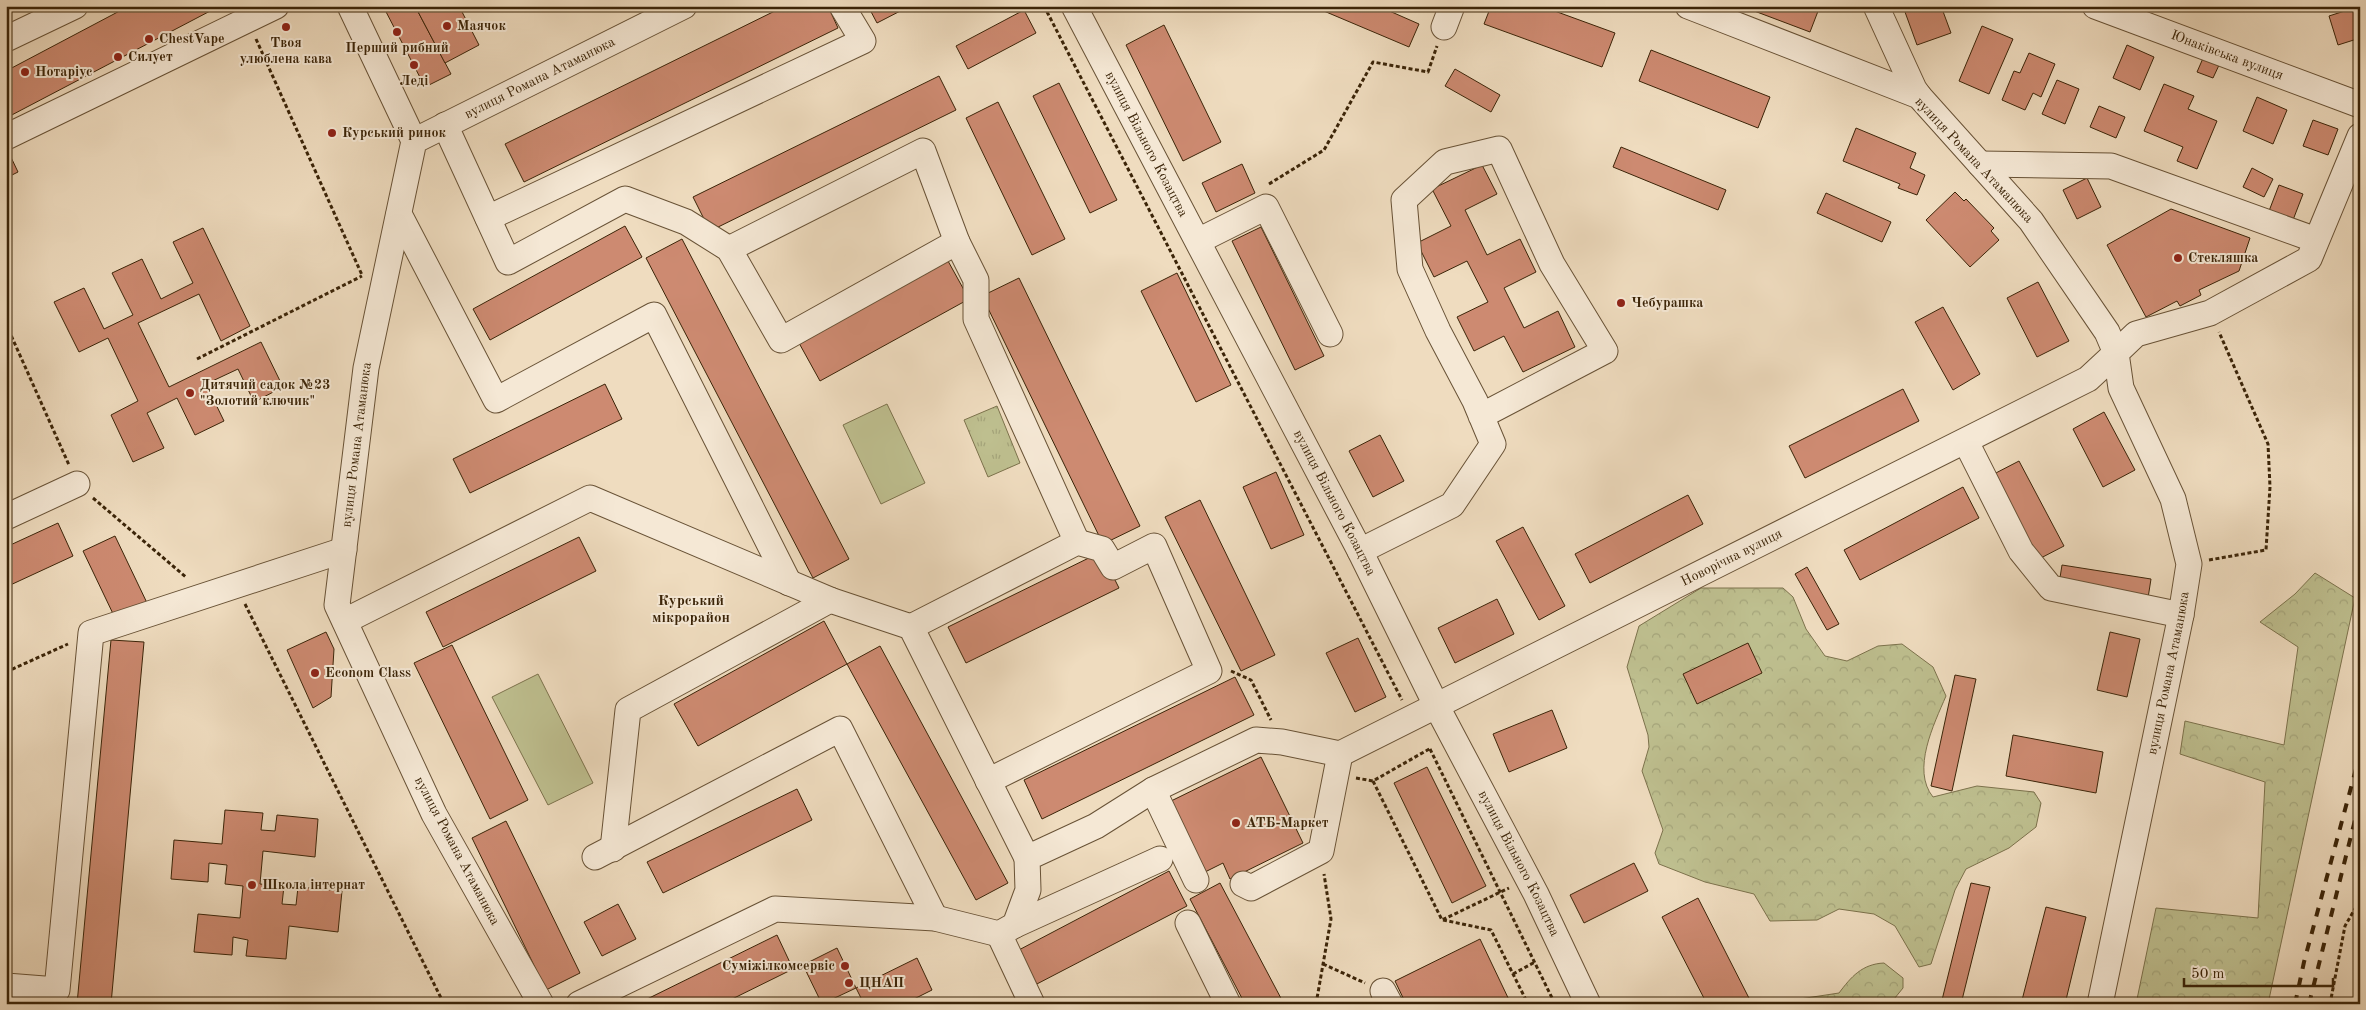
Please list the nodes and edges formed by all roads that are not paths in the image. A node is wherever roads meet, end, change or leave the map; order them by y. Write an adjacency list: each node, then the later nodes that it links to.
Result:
1 (75, 6): 11 (street)
2 (276, 6): 10 (street)
3 (350, 6): 17 (street)
4 (684, 6): 14 (street, вулиця Романа Атаманюка)
5 (842, 6): 20 (street)
6 (1074, 6): 21 (street, вулиця Вільного Козацтва)
7 (1688, 6): 12 (street, вулиця Романа Атаманюка)
8 (1876, 6): 12 (street)
9 (2095, 6): 13 (street, Юнаківська вулиця)
10 (244, 13): 16 (street)
11 (6, 39)
12 (1919, 96): 18 (street, вулиця Романа Атаманюка)
13 (2360, 105)
14 (445, 126): 17 (street, вулиця Романа Атаманюка); 20 (street)
15 (2360, 136): 24 (street)
16 (6, 137)
17 (414, 141): 19 (street, вулиця Романа Атаманюка)
18 (1980, 164): 24 (street); 26 (street, вулиця Романа Атаманюка)
19 (399, 214): 32 (street, вулиця Романа Атаманюка); 34 (street)
20 (488, 218): 23 (street)
21 (1198, 241): 25 (street); 33 (street, вулиця Вільного Козацтва)
22 (957, 242): 23 (street); 23 (street); 31 (street)
23 (729, 249)
24 (2313, 250): 26 (street)
25 (1330, 334)
26 (2116, 353): 28 (street, Новорічна вулиця); 36 (street, вулиця Романа Атаманюка)
27 (1481, 416): 27 (street); 33 (street)
28 (1966, 442): 36 (street); 39 (street, Новорічна вулиця)
29 (77, 484): 30 (street)
30 (6, 517)
31 (1076, 542): 38 (street); 41 (street)
32 (344, 550): 37 (street, вулиця Романа Атаманюка); 50 (street)
33 (1360, 552): 39 (street, вулиця Вільного Козацтва)
34 (790, 583): 35 (street); 37 (street)
35 (830, 600): 38 (street); 47 (street)
36 (2181, 616): 56 (street, вулиця Романа Атаманюка)
37 (345, 621): 51 (street, вулиця Романа Атаманюка)
38 (911, 627): 41 (street)
39 (1436, 705): 40 (street, Новорічна вулиця); 55 (street, вулиця Вільного Козацтва)
40 (1340, 754): 42 (street); 46 (street)
41 (988, 781): 43 (street)
42 (1153, 790): 43 (street); 45 (street)
43 (1027, 858): 49 (street)
44 (1160, 859): 49 (street)
45 (1196, 880)
46 (1243, 884)
47 (935, 918): 49 (street); 52 (street)
48 (1188, 923): 54 (street)
49 (1007, 930): 53 (street)
50 (6, 986)
51 (541, 1004)
52 (579, 1004)
53 (1032, 1004)
54 (1228, 1004)
55 (1588, 1004)
56 (2100, 1004)

